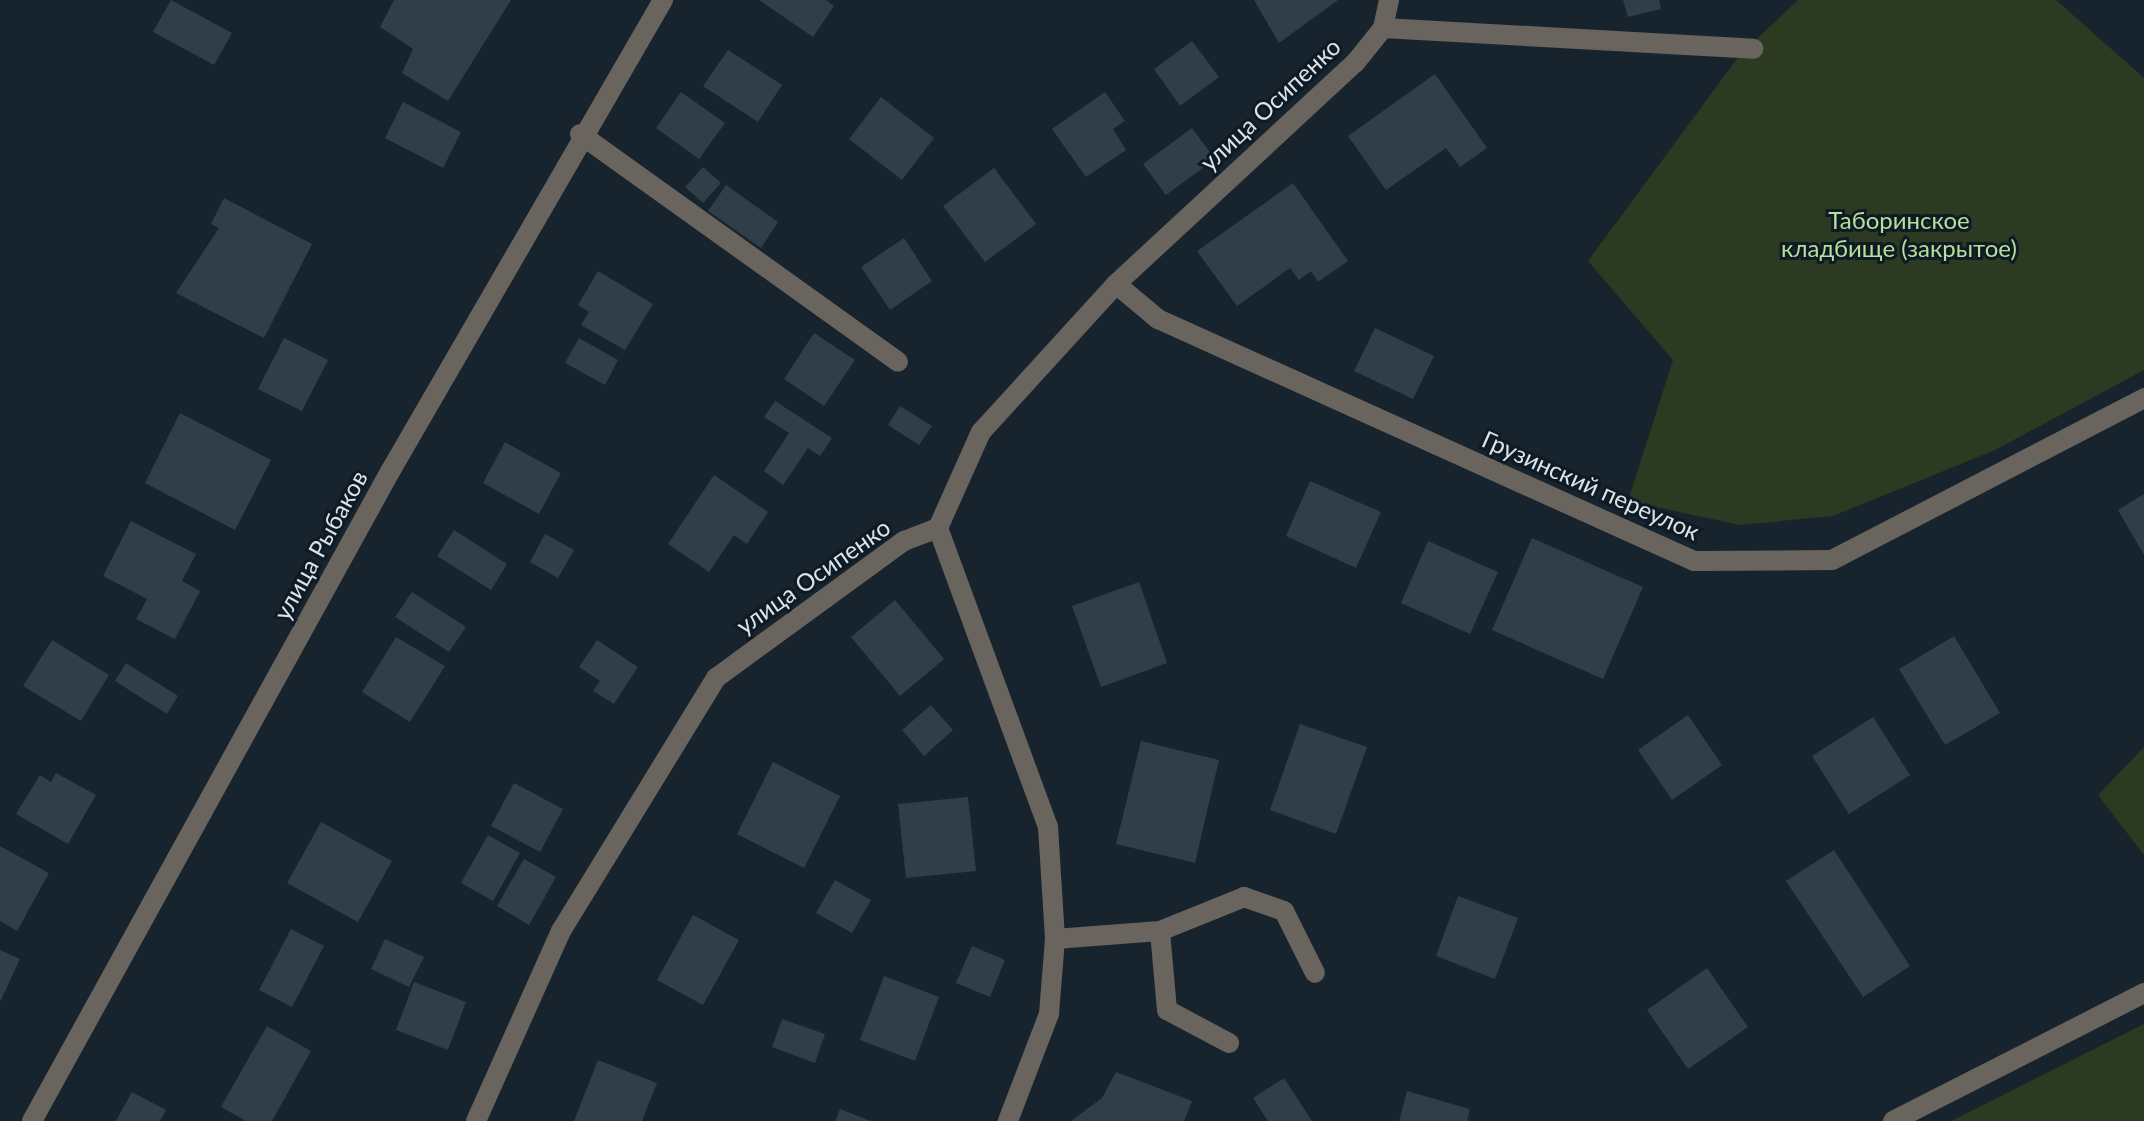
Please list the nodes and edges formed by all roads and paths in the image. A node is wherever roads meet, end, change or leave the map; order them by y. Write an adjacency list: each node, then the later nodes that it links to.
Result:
1 (663, 0): 5 (street, улица Рыбаков)
2 (1389, 0): 3 (street)
3 (1383, 28): 4 (street); 6 (street, улица Осипенко)
4 (1753, 49)
5 (580, 134): 7 (street); 15 (street, улица Рыбаков)
6 (1116, 284): 8 (street, Грузинский переулок); 9 (street, улица Осипенко)
7 (898, 362)
8 (2144, 398)
9 (938, 528): 11 (street); 16 (street, улица Осипенко)
10 (1160, 931): 11 (street); 12 (street); 14 (street)
11 (1055, 939): 17 (street)
12 (1315, 973)
13 (2144, 993): 18 (street)
14 (1229, 1043)
15 (32, 1121)
16 (476, 1121)
17 (1008, 1121)
18 (1893, 1121)

